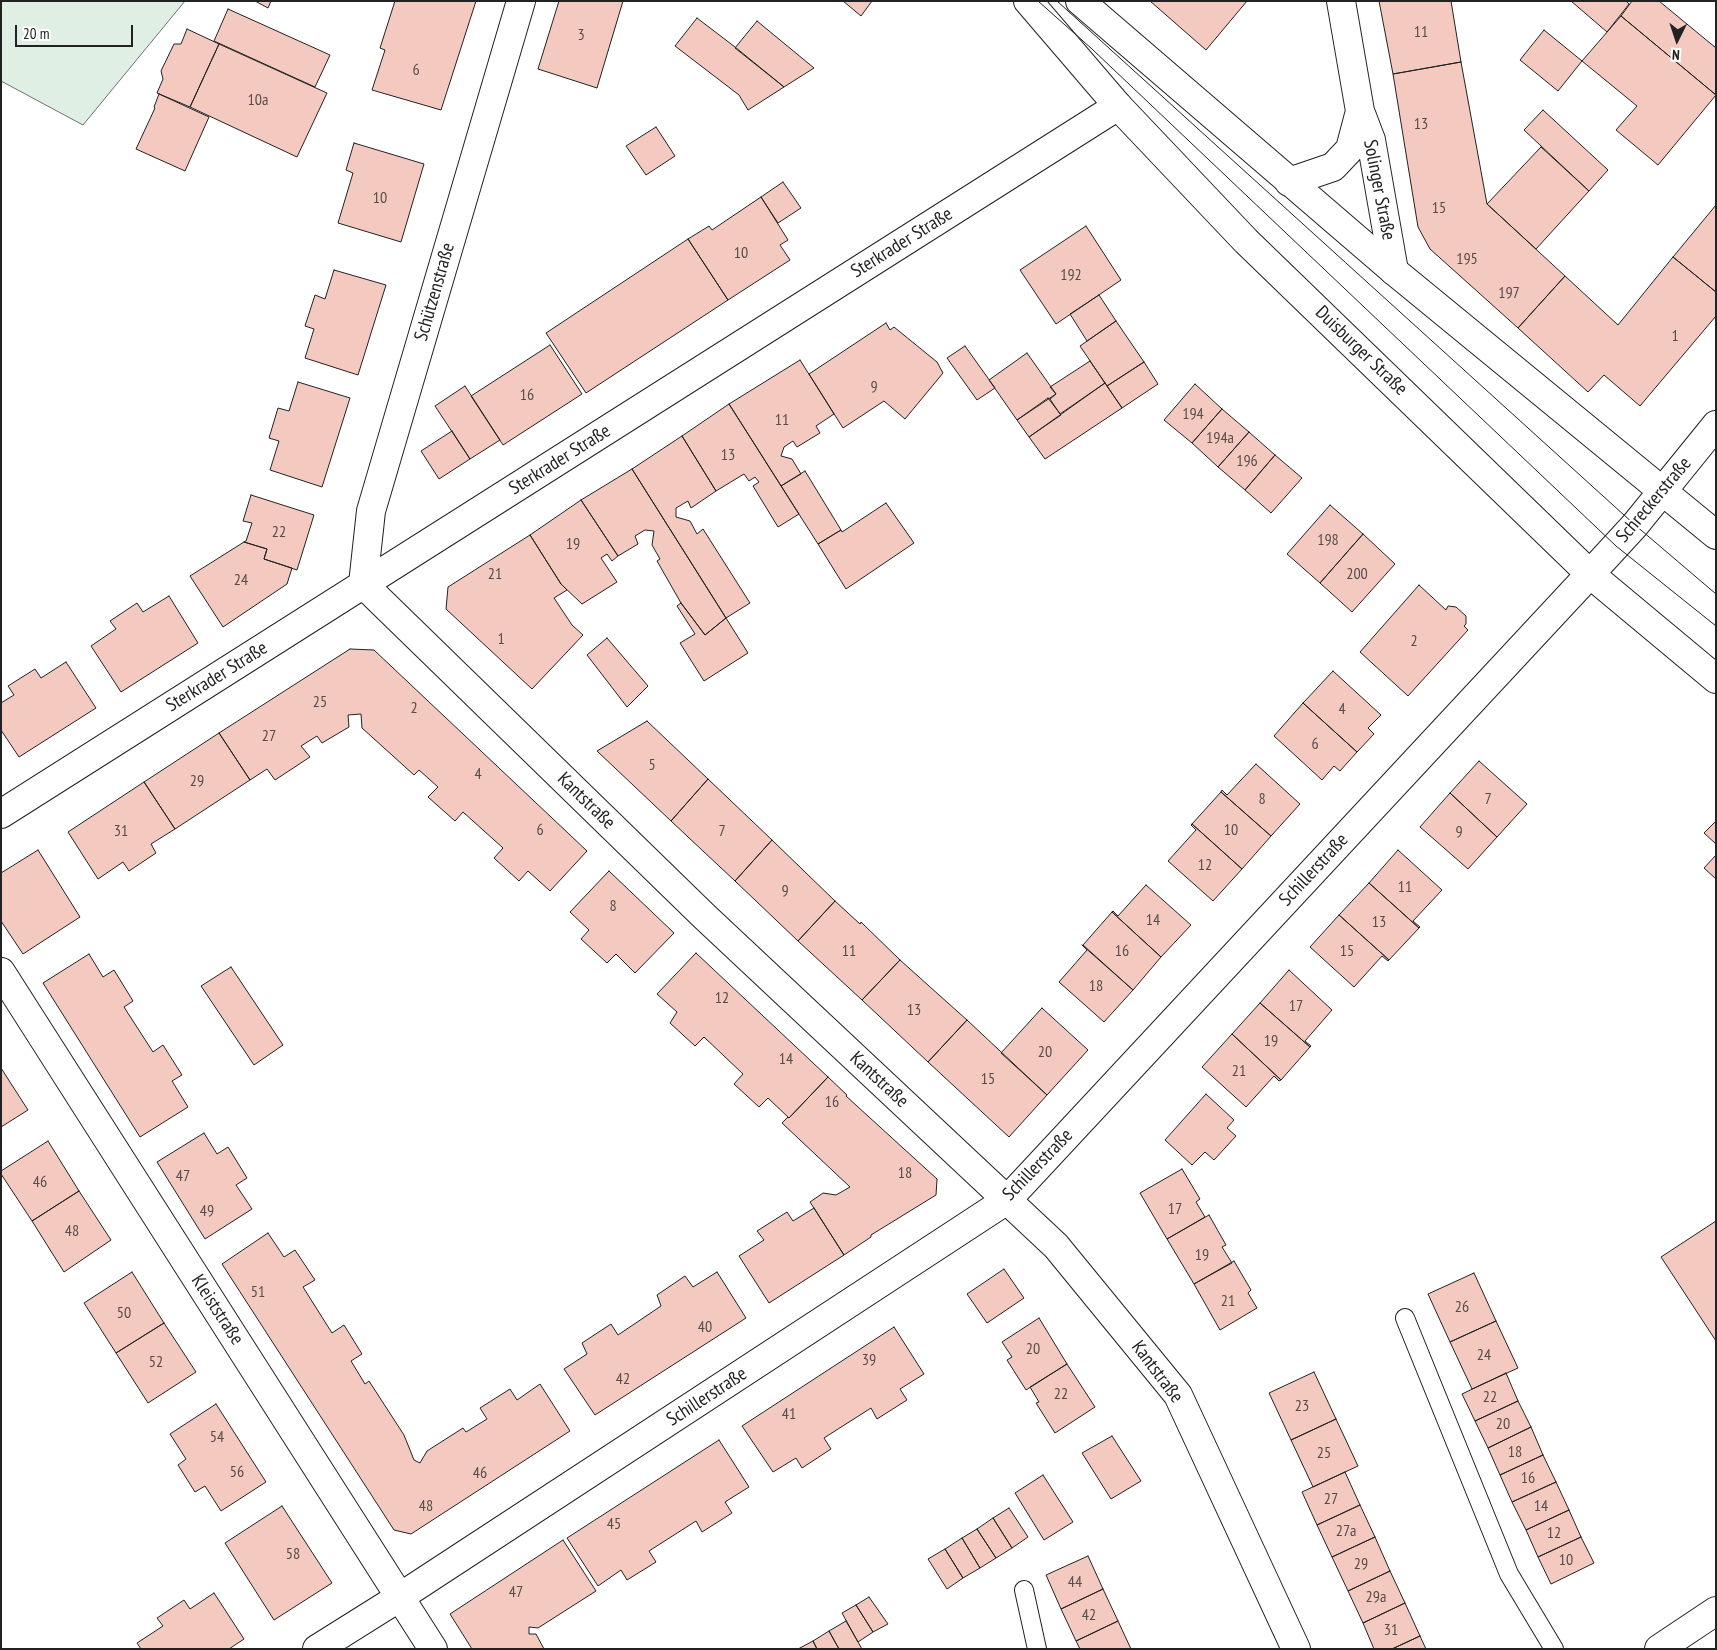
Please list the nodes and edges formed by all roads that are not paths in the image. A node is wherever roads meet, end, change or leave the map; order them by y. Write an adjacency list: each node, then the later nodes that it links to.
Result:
1 (520, 1): 13 (street, Schützenstraße)
2 (1028, 1): 5 (street, Duisburger Straße)
3 (1080, 1): 7 (street)
4 (1341, 1): 6 (street, Solinger Straße)
5 (1118, 106): 12 (street, Duisburger Straße); 13 (street, Sterkrader Straße)
6 (1360, 111): 7 (street, Solinger Straße); 8 (street, Solinger Straße)
7 (1289, 182): 8 (street)
8 (1394, 271): 10 (street)
9 (1716, 425): 10 (street, Schreckerstraße)
10 (1663, 492): 11 (street); 12 (street, Schreckerstraße)
11 (1716, 536)
12 (1590, 574): 14 (street, Duisburger Straße); 17 (street, Schillerstraße)
13 (363, 584): 15 (street, Sterkrader Straße); 17 (street, Kantstraße)
14 (1716, 679)
15 (1, 814)
16 (1, 972): 20 (street, Kleiststraße)
17 (1007, 1200): 20 (street, Schillerstraße); 25 (street, Kantstraße)
18 (1405, 1318): 26 (lane)
19 (1024, 1590): 24 (lane)
20 (400, 1597): 22 (street, Schillerstraße); 23 (street, Kleiststraße)
21 (1716, 1612): 27 (street)
22 (317, 1649)
23 (432, 1649)
24 (1037, 1649)
25 (1296, 1649)
26 (1554, 1649)
27 (1659, 1649)

